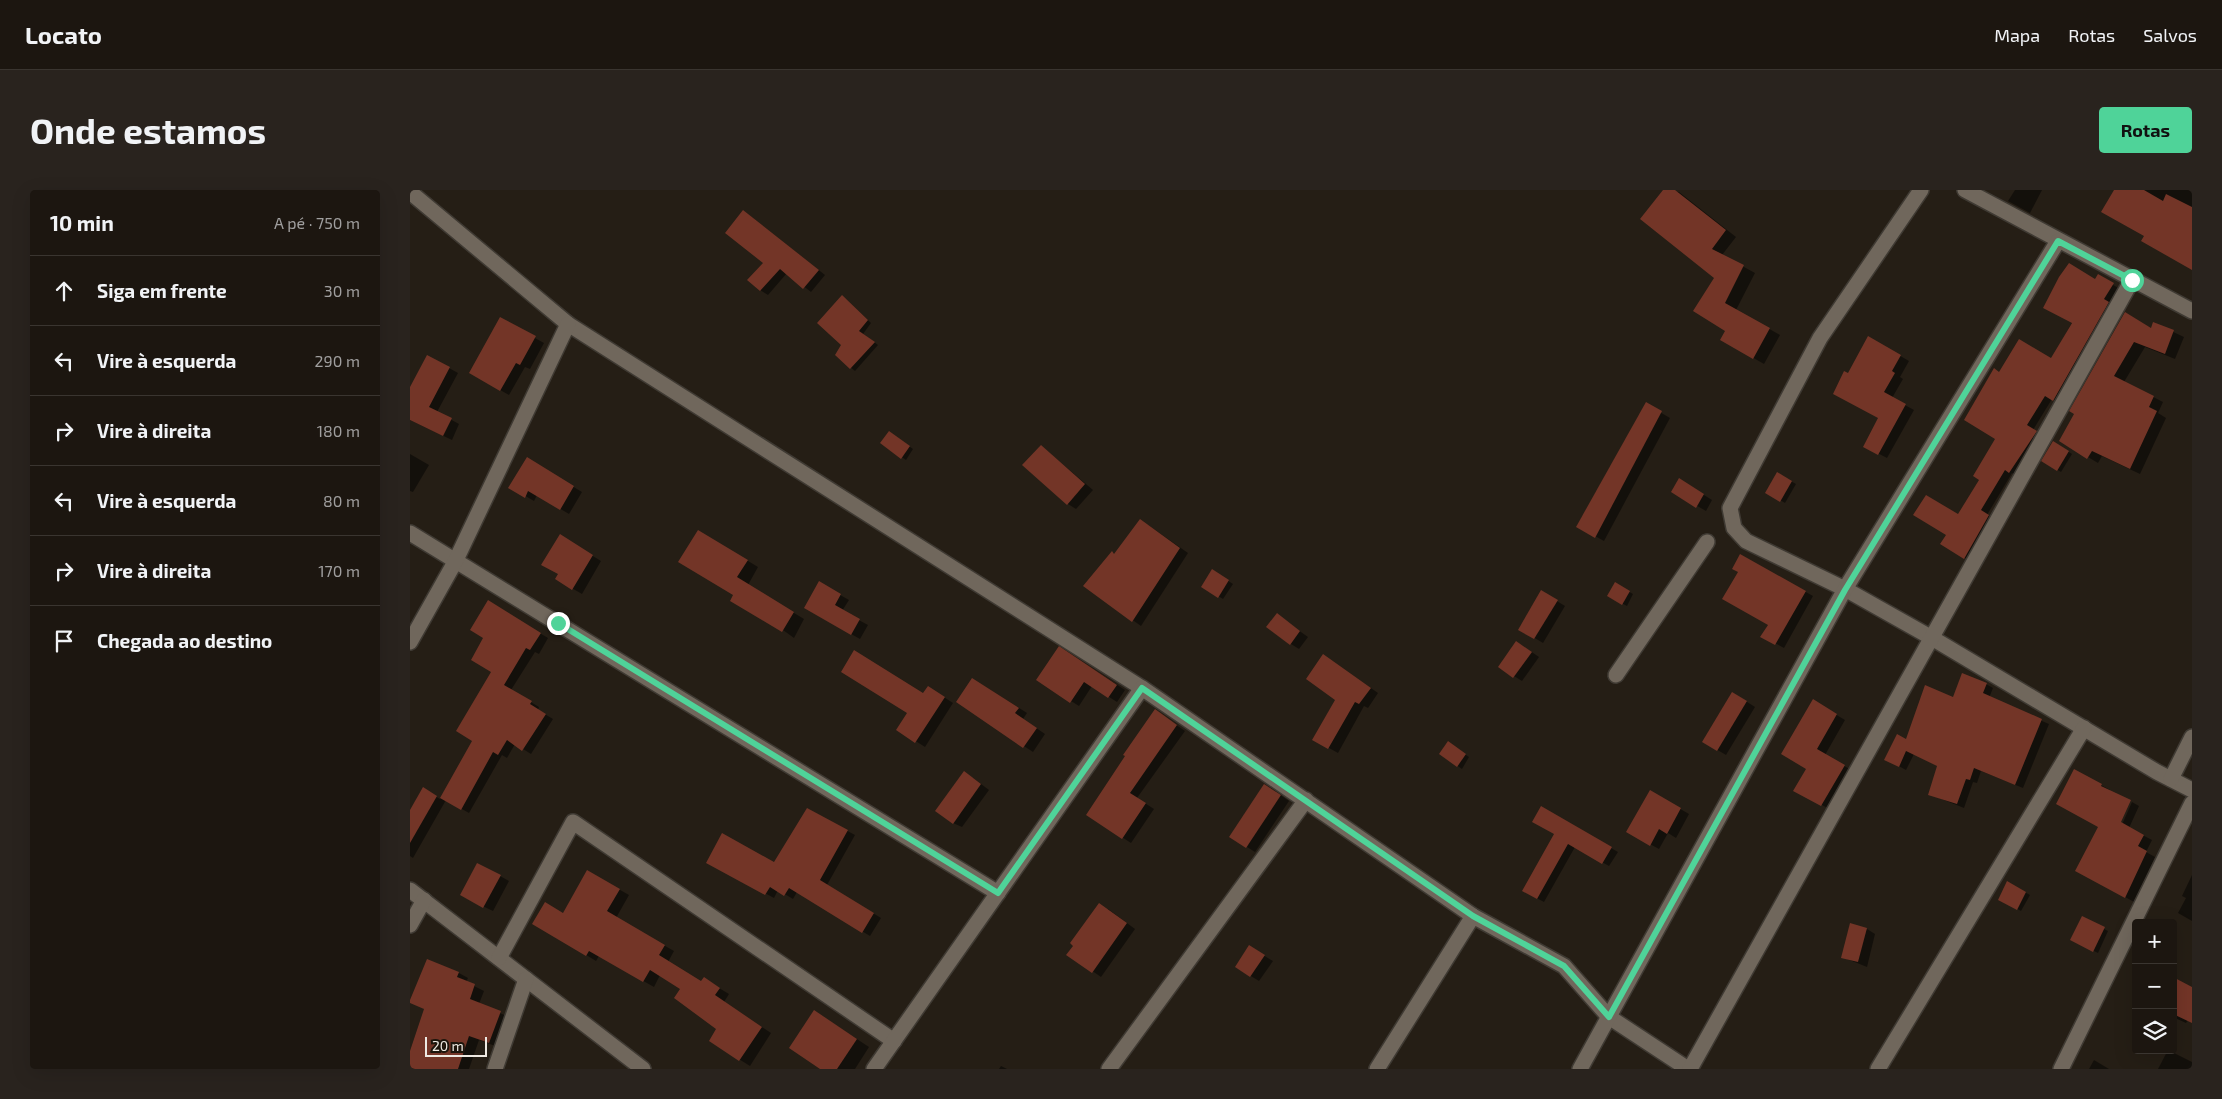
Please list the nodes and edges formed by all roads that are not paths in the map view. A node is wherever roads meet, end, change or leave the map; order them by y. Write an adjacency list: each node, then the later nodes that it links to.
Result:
1 (1921, 190): 11 (street)
2 (1965, 190): 4 (street)
3 (410, 192): 7 (street)
4 (2058, 241): 5 (street); 11 (street)
5 (2132, 280): 6 (street); 12 (street)
6 (2192, 311)
7 (568, 324): 10 (street); 15 (street)
8 (410, 534): 10 (street)
9 (1707, 542): 14 (street)
10 (455, 562): 13 (street); 23 (street)
11 (1845, 590): 12 (street); 29 (street)
12 (1932, 638): 16 (street); 37 (street)
13 (410, 642)
14 (1616, 675)
15 (1142, 688): 20 (street); 23 (street)
16 (2084, 728): 18 (street); 38 (street)
17 (2192, 737): 18 (street)
18 (2171, 779): 19 (street)
19 (2192, 790)
20 (1306, 800): 25 (street); 34 (street)
21 (2192, 802): 39 (street)
22 (410, 890): 24 (street)
23 (998, 893): 30 (street)
24 (424, 900): 26 (street); 27 (street)
25 (1473, 916): 29 (street); 35 (street)
26 (410, 924)
27 (500, 958): 28 (street); 30 (street)
28 (526, 979): 31 (street); 32 (street)
29 (1609, 1017): 36 (street); 37 (street)
30 (894, 1041): 33 (street)
31 (634, 1066)
32 (495, 1069)
33 (874, 1069)
34 (1109, 1069)
35 (1377, 1069)
36 (1580, 1069)
37 (1689, 1069)
38 (1878, 1069)
39 (2061, 1069)

